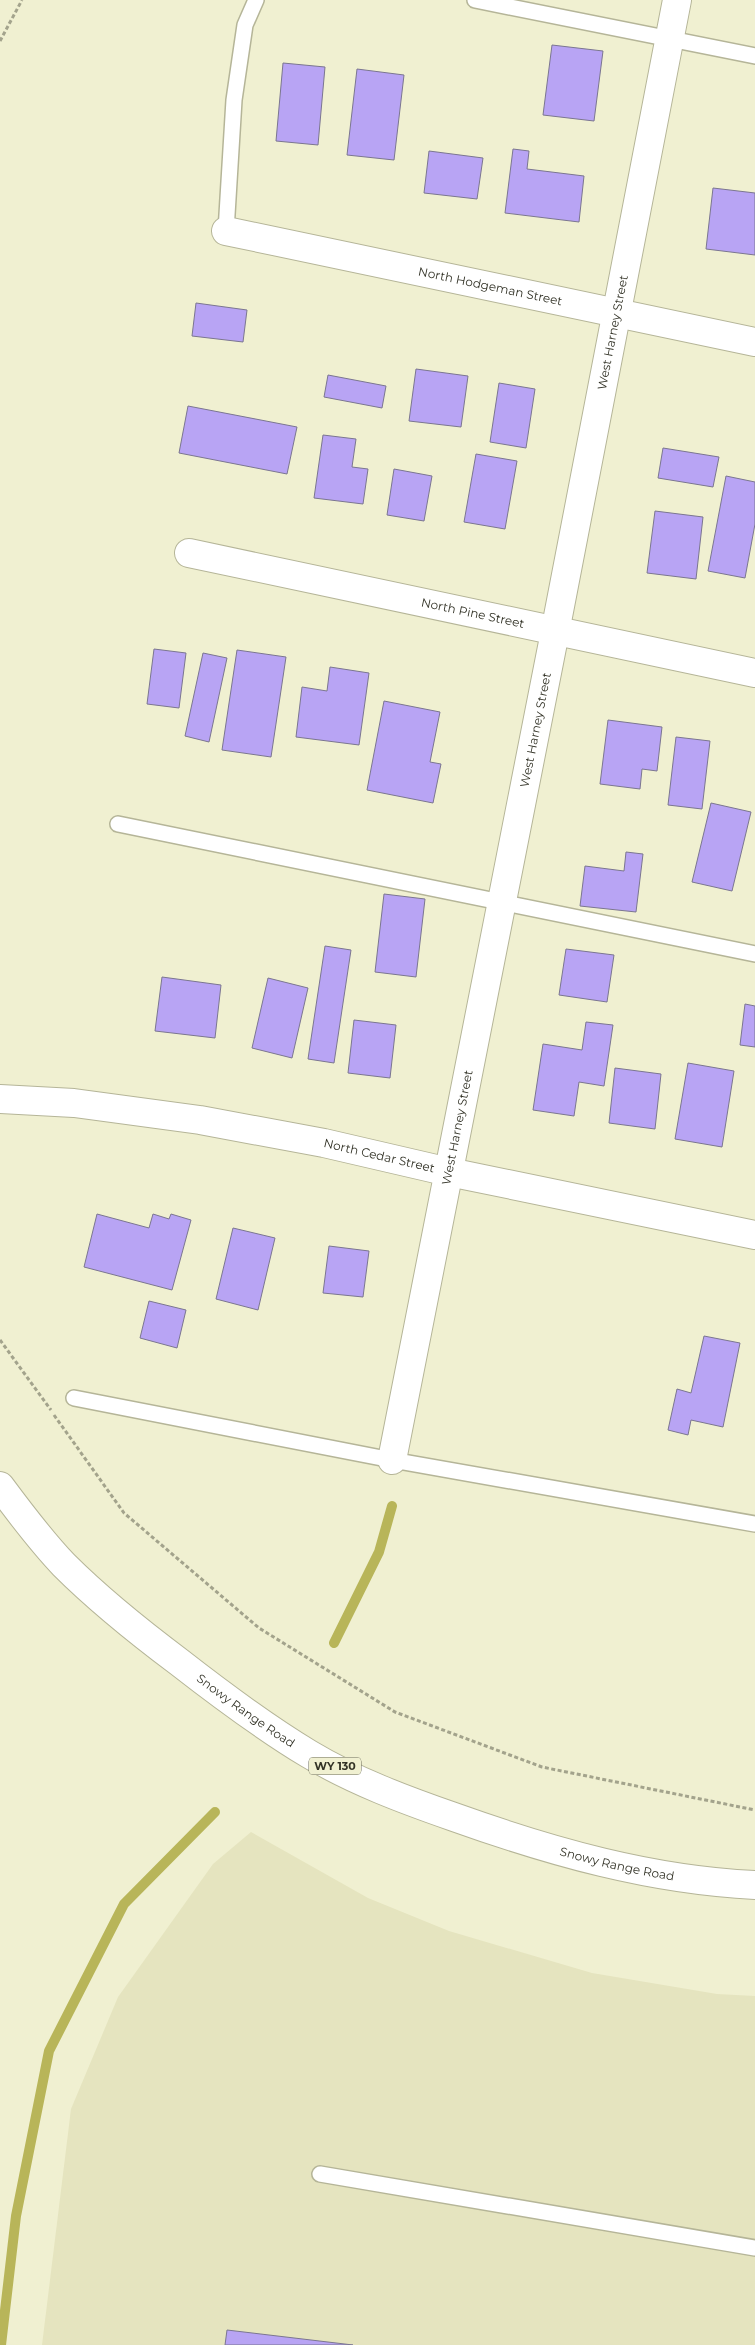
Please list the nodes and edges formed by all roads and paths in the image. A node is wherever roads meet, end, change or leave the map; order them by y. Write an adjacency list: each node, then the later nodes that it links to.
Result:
1 (22, 0): 6 (path)
2 (256, 0): 8 (lane)
3 (475, 0): 5 (lane)
4 (677, 0): 5 (street, West Harney Street)
5 (670, 38): 7 (lane); 9 (street, West Harney Street)
6 (0, 41)
7 (755, 56)
8 (226, 231): 9 (street, North Hodgeman Street)
9 (618, 314): 10 (street, North Hodgeman Street); 12 (street, West Harney Street)
10 (755, 342)
11 (189, 554): 12 (street, North Pine Street)
12 (555, 632): 13 (street, North Pine Street); 15 (street, West Harney Street)
13 (755, 673)
14 (118, 824): 15 (lane)
15 (502, 903): 16 (lane); 18 (street, West Harney Street)
16 (755, 954)
17 (0, 1099): 18 (street, North Cedar Street)
18 (449, 1172): 19 (street, North Cedar Street); 22 (street, West Harney Street)
19 (755, 1235)
20 (0, 1340): 25 (path)
21 (74, 1398): 22 (lane)
22 (392, 1460): 24 (lane)
23 (0, 1486): 26 (street, Snowy Range Road / WY 130)
24 (755, 1524)
25 (755, 1810)
26 (755, 1885)
27 (320, 2174): 28 (lane)
28 (755, 2248)

